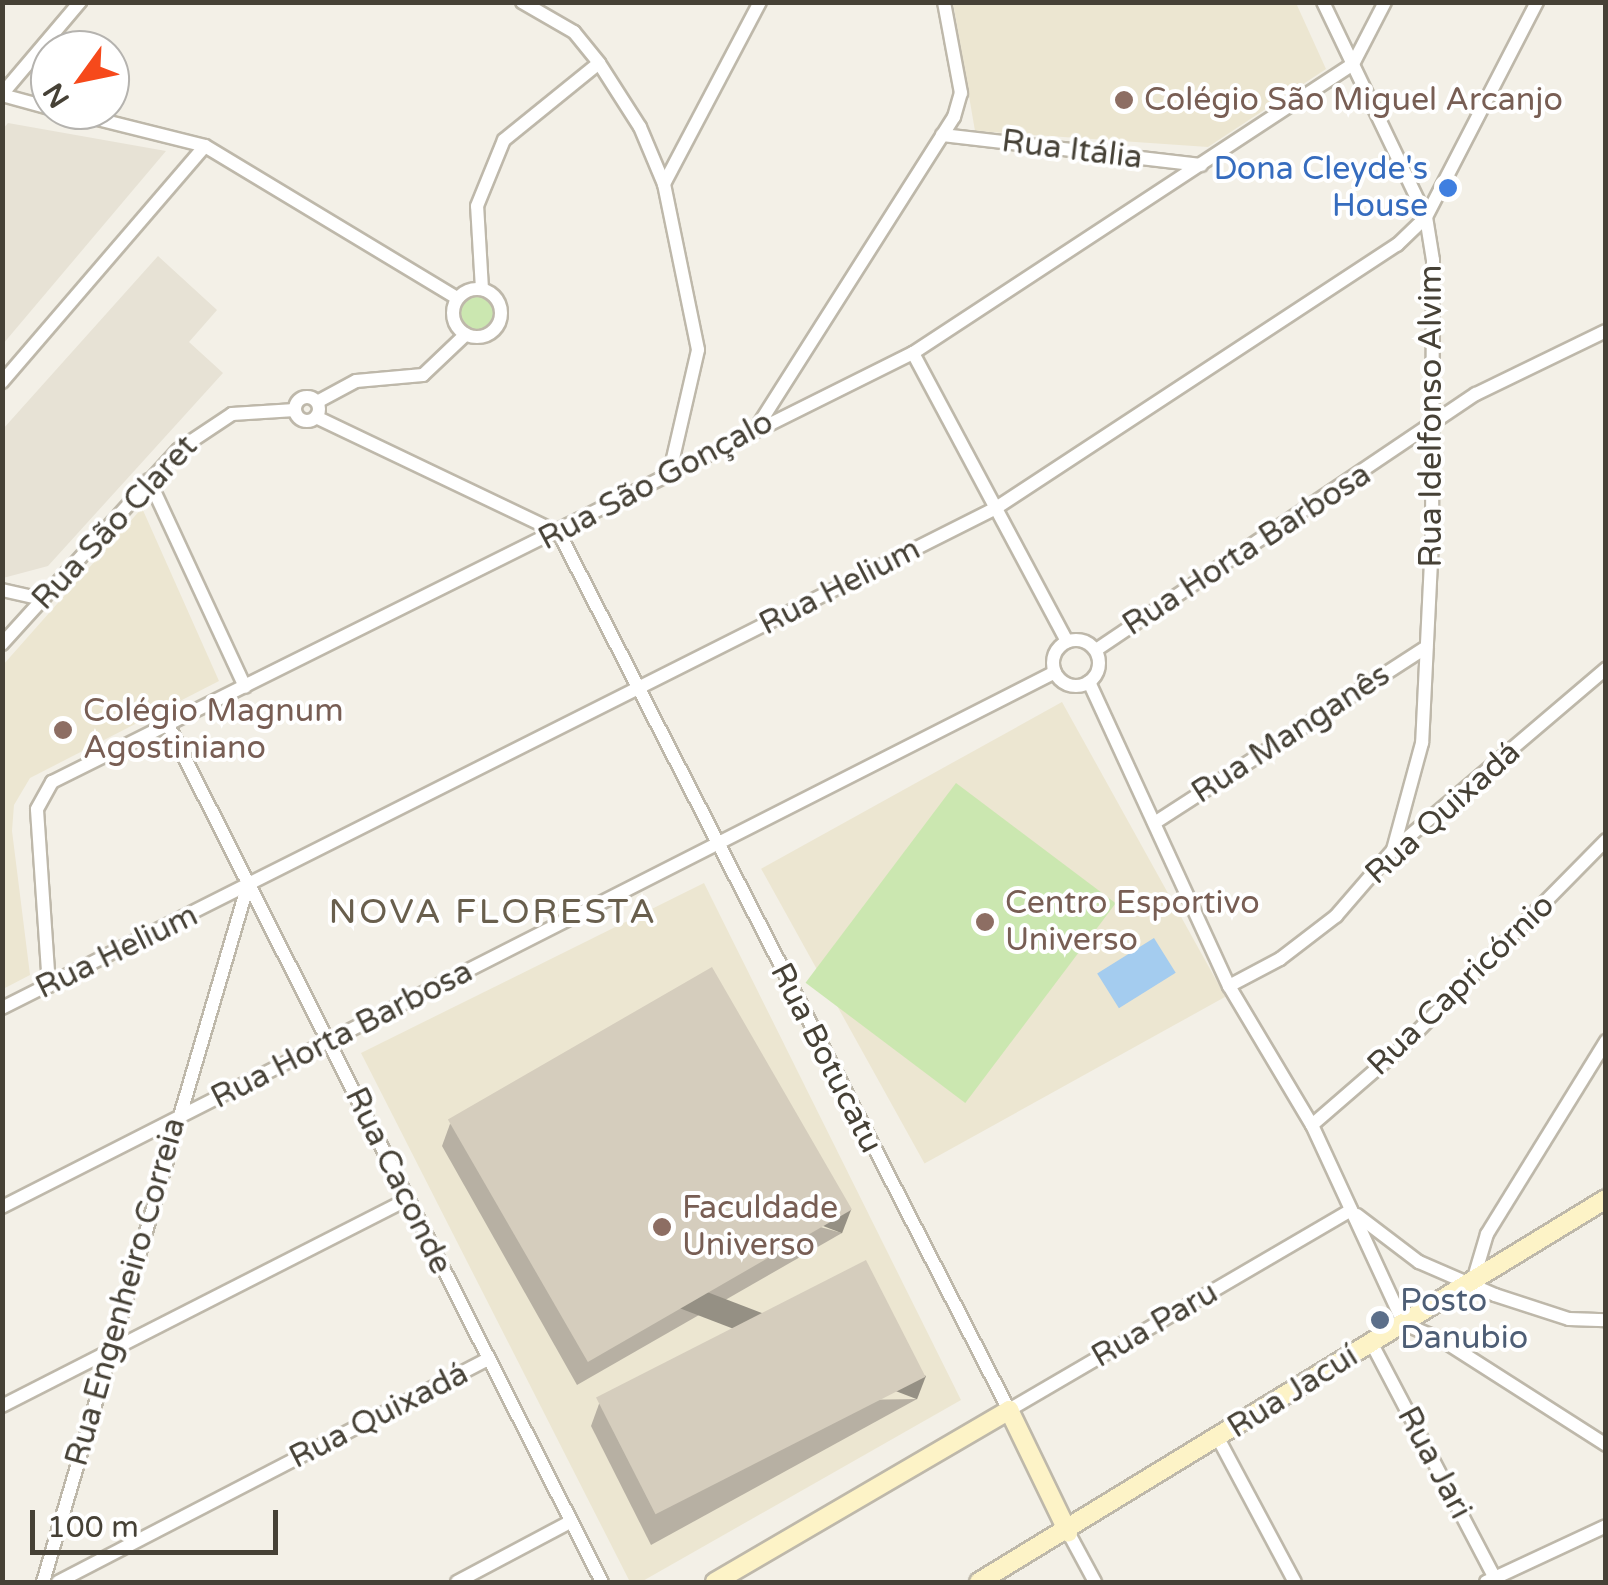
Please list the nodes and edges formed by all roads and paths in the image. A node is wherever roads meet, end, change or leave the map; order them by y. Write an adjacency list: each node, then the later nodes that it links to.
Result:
1 (80, 2): 10 (street)
2 (522, 2): 8 (street)
3 (760, 2): 16 (street)
4 (944, 2): 13 (street)
5 (1323, 2): 9 (street, Rua Idelfonso Alvim)
6 (1385, 2): 9 (street, Rua São Gonçalo)
7 (1537, 2): 17 (street, Rua Helium)
8 (600, 63): 16 (street); 18 (street)
9 (1353, 64): 15 (street, Rua São Gonçalo); 17 (street, Rua Idelfonso Alvim)
10 (2, 94): 11 (street)
11 (30, 102)
12 (130, 127): 14 (street)
13 (942, 134): 15 (street, Rua Itália); 26 (street)
14 (205, 146): 19 (street); 23 (street)
15 (1201, 165): 22 (street, Rua São Gonçalo)
16 (664, 184): 28 (street)
17 (1426, 217): 27 (street, Rua Idelfonso Alvim); 30 (street, Rua Helium)
18 (482, 290): 19 (street); 21 (street)
19 (457, 298): 21 (street)
20 (1606, 331): 27 (street, Rua Horta Barbosa)
21 (466, 334): 24 (street)
22 (913, 353): 26 (street, Rua São Gonçalo); 30 (street)
23 (2, 382)
24 (316, 409): 25 (street); 25 (street); 31 (street)
25 (294, 410): 29 (street, Rua São Claret)
26 (758, 426): 28 (street, Rua São Gonçalo)
27 (1433, 426): 36 (street, Rua Idelfonso Alvim); 37 (street, Rua Horta Barbosa)
28 (670, 471): 31 (street, Rua São Gonçalo)
29 (149, 480): 33 (street, Rua São Claret); 41 (street)
30 (996, 508): 34 (street); 42 (street, Rua Helium)
31 (559, 533): 41 (street, Rua São Gonçalo); 42 (street, Rua Botucatu)
32 (2, 590): 33 (street)
33 (42, 598): 35 (street, Rua São Claret)
34 (1067, 642): 37 (street); 39 (street)
35 (2, 644)
36 (1426, 646): 44 (street, Rua Manganês); 47 (street, Rua Idelfonso Alvim)
37 (1096, 650): 40 (street)
38 (1606, 670): 47 (street, Rua Quixadá)
39 (1055, 672): 40 (street); 46 (street, Rua Horta Barbosa)
40 (1089, 682): 44 (street)
41 (245, 687): 43 (street, Rua São Gonçalo)
42 (638, 689): 46 (street, Rua Botucatu); 48 (street, Rua Helium)
43 (168, 726): 48 (street, Rua Caconde); 49 (street, Rua São Gonçalo)
44 (1156, 822): 50 (street)
45 (1606, 840): 55 (street, Rua Capricórnio)
46 (716, 846): 52 (street, Rua Horta Barbosa); 67 (street, Rua Botucatu)
47 (1393, 850): 50 (street, Rua Quixadá)
48 (248, 888): 49 (street, Rua Helium); 52 (street, Rua Caconde); 54 (street, Rua Engenheiro Correia)
49 (49, 986): 51 (street, Rua Helium)
50 (1229, 986): 55 (street)
51 (2, 1008)
52 (328, 1040): 54 (street, Rua Horta Barbosa); 57 (street, Rua Caconde)
53 (1606, 1041): 60 (street)
54 (175, 1122): 58 (street, Rua Horta Barbosa); 64 (street, Rua Engenheiro Correia)
55 (1312, 1125): 59 (street)
56 (1606, 1198): 60 (main road, Rua Jacuí)
57 (408, 1199): 64 (street); 65 (street, Rua Caconde)
58 (2, 1208)
59 (1351, 1210): 60 (street); 62 (street); 67 (street, Rua Paru)
60 (1472, 1283): 61 (street); 62 (main road, Rua Jacuí)
61 (1606, 1320)
62 (1404, 1324): 63 (main road, Rua Jacuí); 69 (street)
63 (1372, 1344): 68 (main road, Rua Jacuí); 73 (street, Rua Jari)
64 (106, 1358): 66 (street); 74 (street, Rua Engenheiro Correia)
65 (486, 1360): 70 (street, Rua Caconde); 75 (street, Rua Quixadá)
66 (2, 1406)
67 (1009, 1410): 72 (main road, Rua Botucatu); 78 (main road, Rua Paru)
68 (1218, 1438): 72 (main road, Rua Jacuí); 81 (street)
69 (1606, 1445)
70 (570, 1522): 76 (street); 77 (street, Rua Caconde)
71 (1606, 1526): 73 (street)
72 (1068, 1532): 79 (main road, Rua Jacuí); 80 (street, Rua Botucatu)
73 (1493, 1581)
74 (42, 1582)
75 (58, 1582)
76 (458, 1582)
77 (602, 1582)
78 (714, 1582)
79 (979, 1582)
80 (1095, 1582)
81 (1295, 1582)

